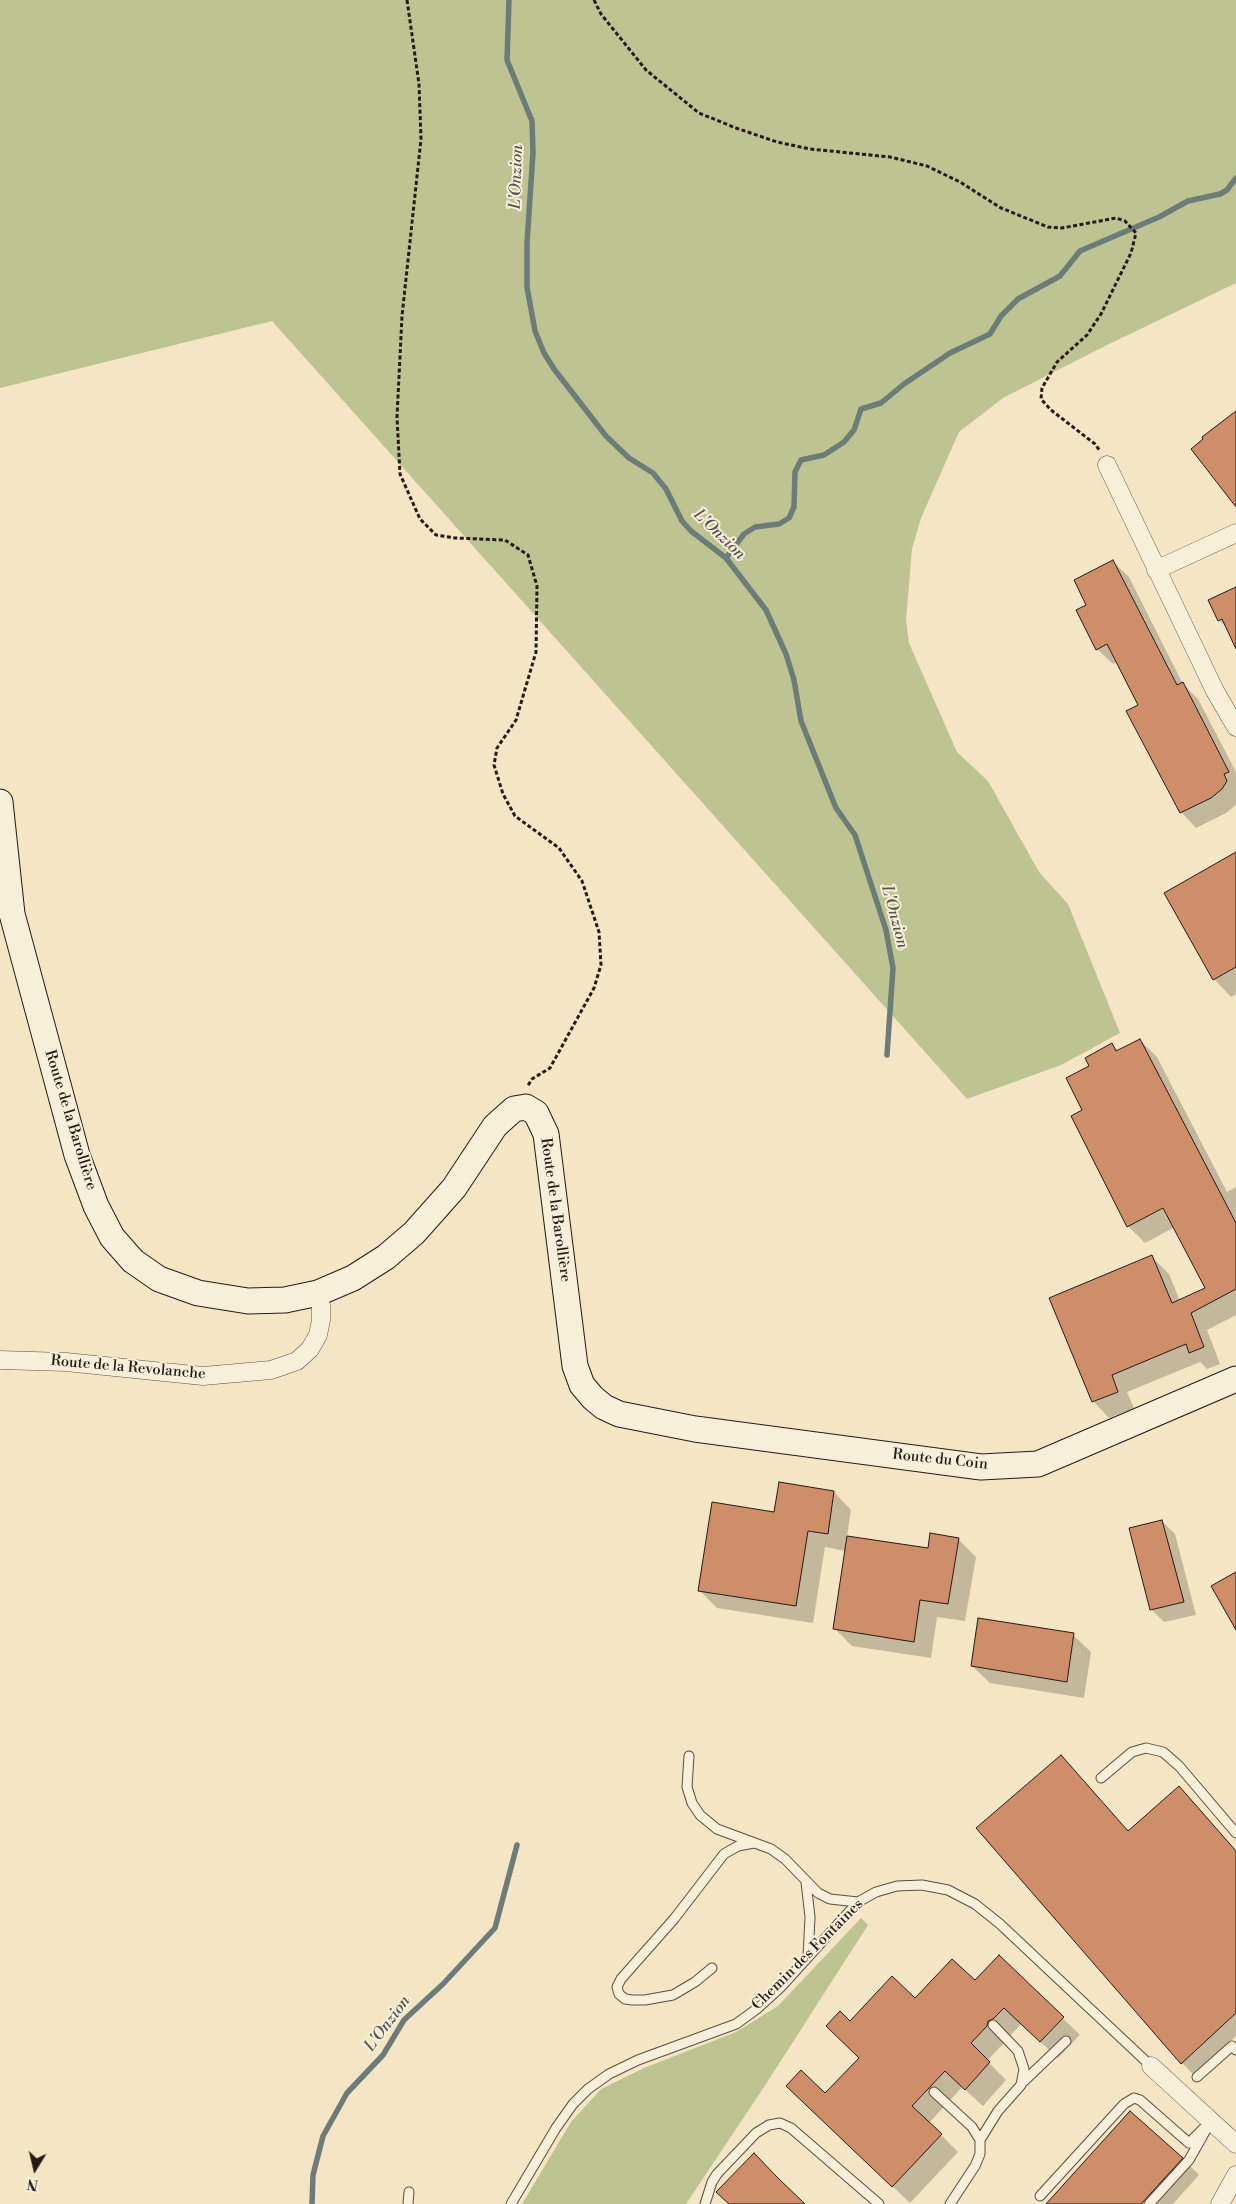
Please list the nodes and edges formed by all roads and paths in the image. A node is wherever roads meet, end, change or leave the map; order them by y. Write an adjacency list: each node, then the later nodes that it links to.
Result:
1 (407, 0): 8 (path)
2 (594, 0): 3 (path)
3 (1107, 465): 5 (street)
4 (1236, 534): 5 (street)
5 (1156, 570): 6 (street)
6 (1236, 727)
7 (0, 802): 9 (main road, Route de la Barollière)
8 (514, 1109): 9 (main road, Route de la Barollière); 12 (main road, Route de la Barollière)
9 (318, 1292): 10 (street, Route de la Revolanche)
10 (0, 1360)
11 (1236, 1379): 12 (main road, Route du Coin)
12 (688, 1428)
13 (689, 1756): 16 (lane)
14 (1100, 1778): 15 (lane)
15 (1236, 1833)
16 (754, 1843): 17 (lane); 20 (lane)
17 (806, 1882): 18 (lane); 19 (lane)
18 (858, 1902): 19 (lane, Chemin des Fontaines); 24 (lane, Chemin des Fontaines)
19 (808, 1958): 35 (lane, Chemin des Fontaines)
20 (712, 1968)
21 (993, 2025): 26 (lane)
22 (1066, 2041): 26 (lane)
23 (1236, 2050): 25 (lane)
24 (1151, 2066): 28 (street, Chemin des Fontaines)
25 (1197, 2077)
26 (1020, 2084): 29 (lane)
27 (934, 2092): 29 (lane)
28 (1211, 2121): 30 (street, Chemin des Fontaines); 33 (lane); 39 (lane)
29 (980, 2140): 38 (lane)
30 (1236, 2144)
31 (1236, 2175): 40 (street)
32 (410, 2192): 34 (lane)
33 (1040, 2196)
34 (408, 2204)
35 (511, 2204)
36 (705, 2204): 37 (lane)
37 (879, 2204)
38 (950, 2204)
39 (1149, 2204)
40 (1220, 2204)

